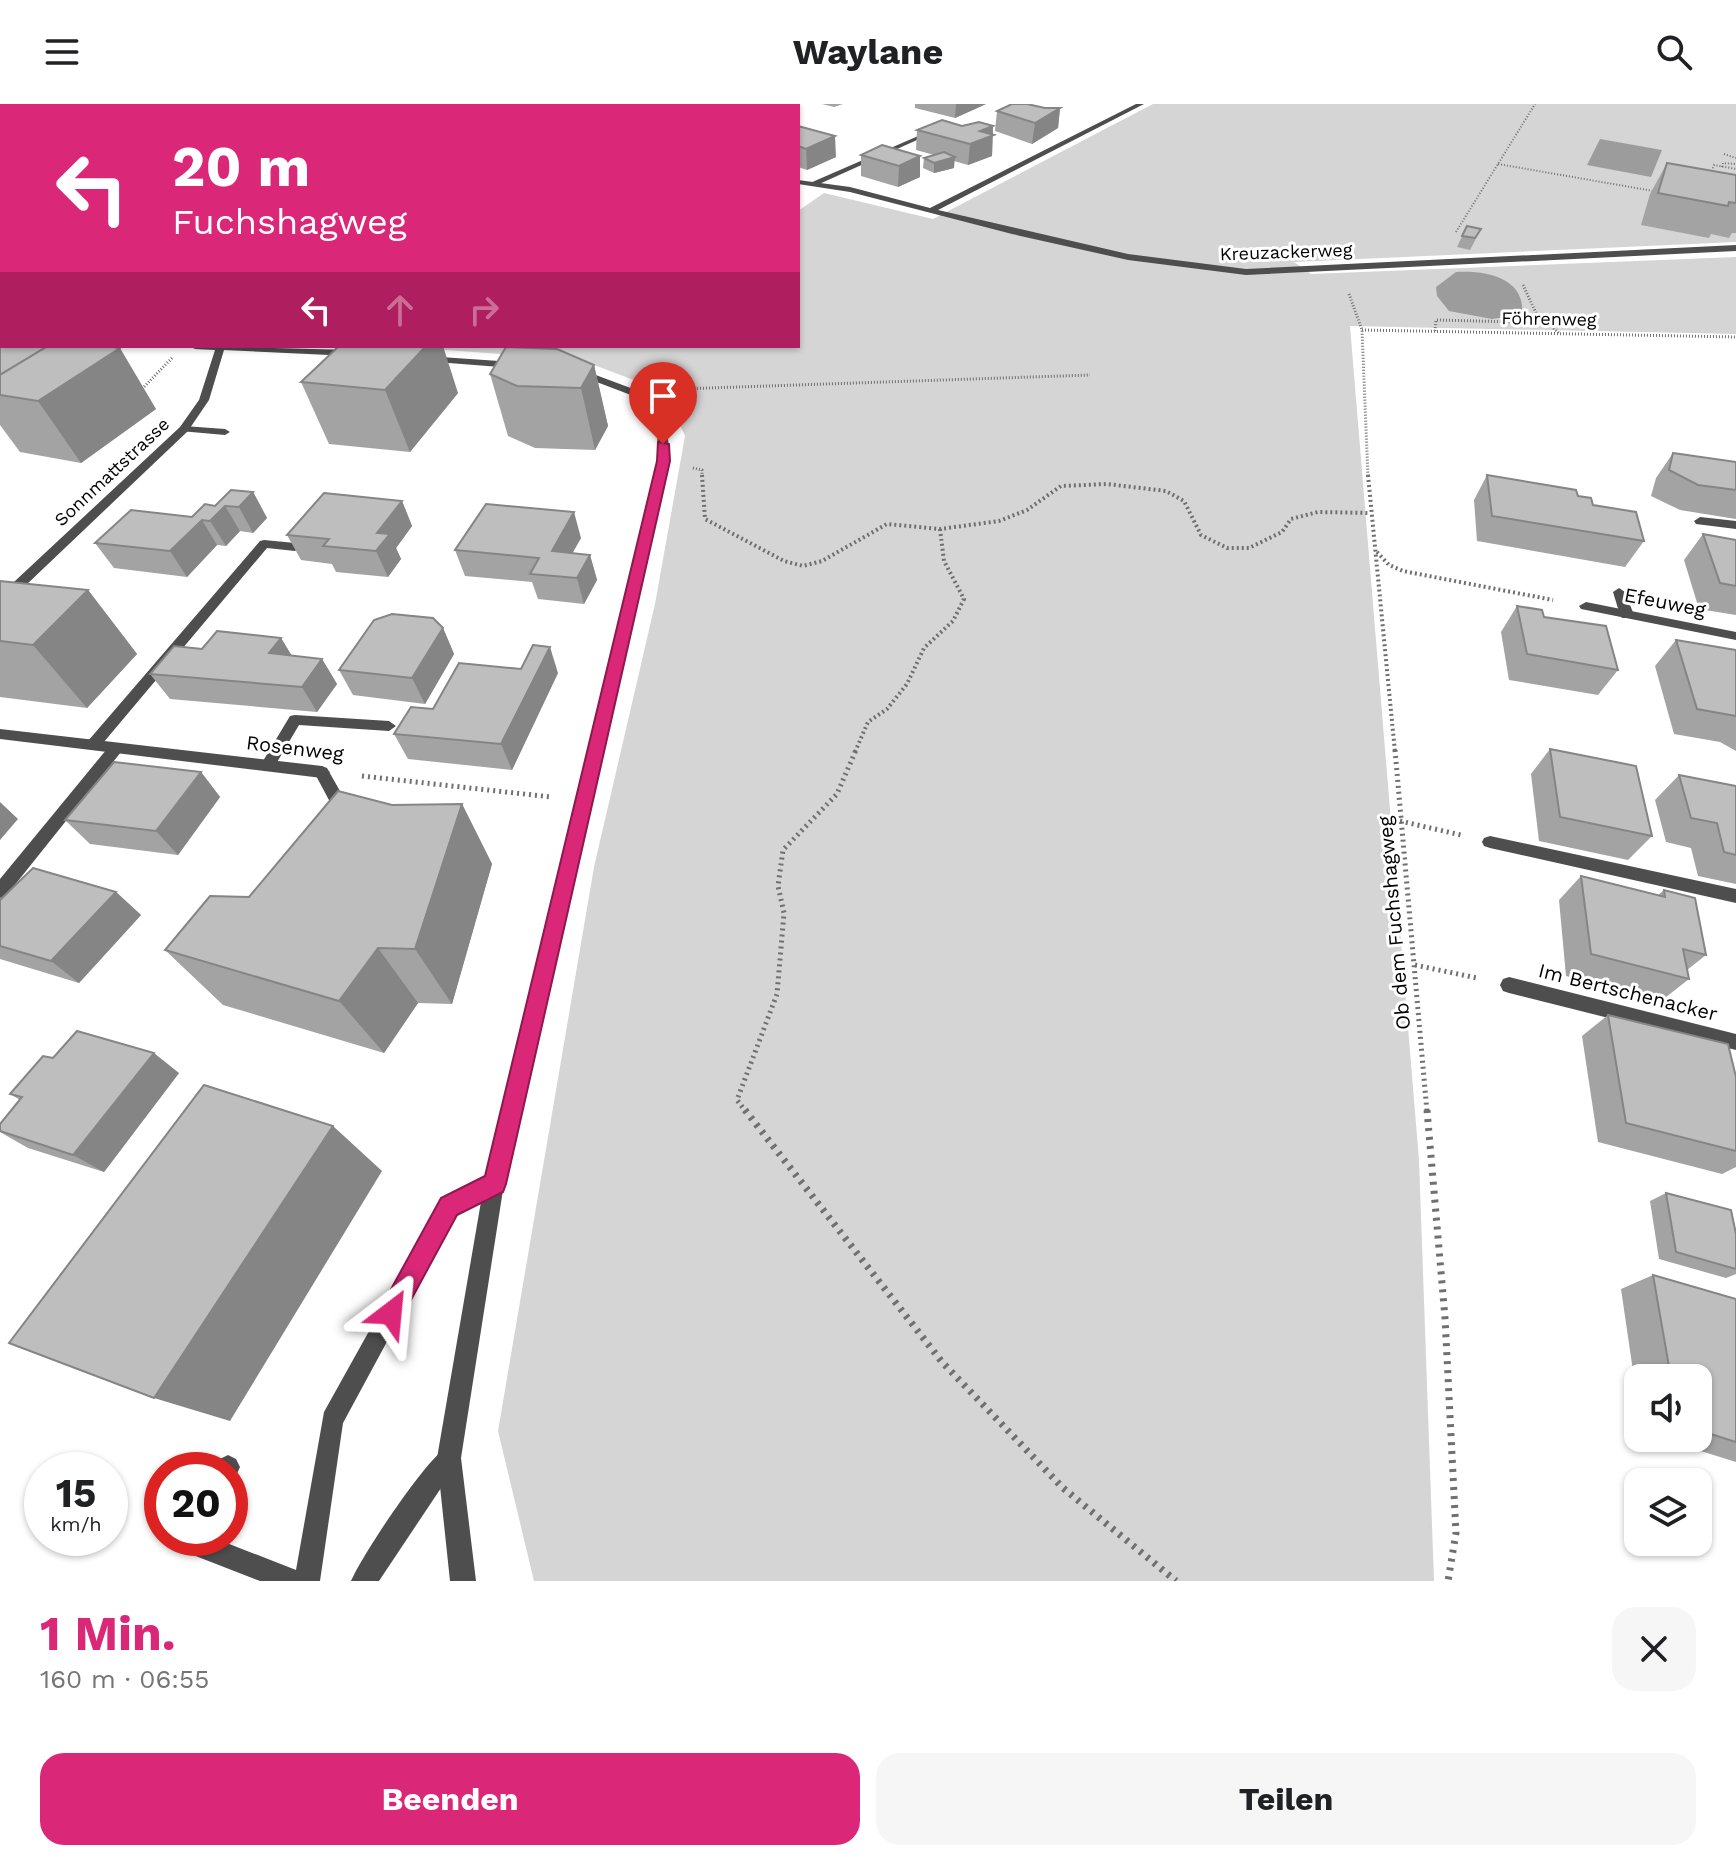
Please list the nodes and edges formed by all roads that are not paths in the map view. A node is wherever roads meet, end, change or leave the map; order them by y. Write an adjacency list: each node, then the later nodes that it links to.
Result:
1 (1141, 104): 5 (street)
2 (948, 125): 4 (street)
3 (800, 182): 4 (street, Kreuzackerweg)
4 (814, 183): 5 (street, Kreuzackerweg)
5 (931, 211): 6 (street, Kreuzackerweg)
6 (1736, 248)
7 (220, 348): 8 (street); 12 (street, Sonnmattstrasse)
8 (365, 354)
9 (408, 357): 10 (street)
10 (528, 366)
11 (559, 368): 33 (street)
12 (184, 429): 13 (street); 18 (street, Sonnmattstrasse)
13 (225, 432)
14 (1700, 521): 15 (street)
15 (1736, 525)
16 (295, 547): 24 (street)
17 (1619, 592): 20 (street)
18 (0, 602)
19 (1586, 606): 20 (street, Efeuweg)
20 (1627, 615): 21 (street, Efeuweg)
21 (1736, 636)
22 (389, 726): 26 (street)
23 (0, 734): 24 (street, Rosenweg)
24 (93, 745): 25 (street, Rosenweg)
25 (116, 748): 26 (street, Rosenweg); 29 (street)
26 (268, 765): 27 (street, Rosenweg)
27 (350, 823)
28 (1490, 842): 30 (street)
29 (0, 891)
30 (1736, 896)
31 (1509, 985): 32 (street, Im Bertschenacker)
32 (1736, 1042)
33 (495, 1184): 34 (street); 37 (street)
34 (449, 1458): 38 (street); 39 (street)
35 (228, 1556): 36 (street)
36 (292, 1581)
37 (307, 1581)
38 (364, 1581)
39 (463, 1581)

